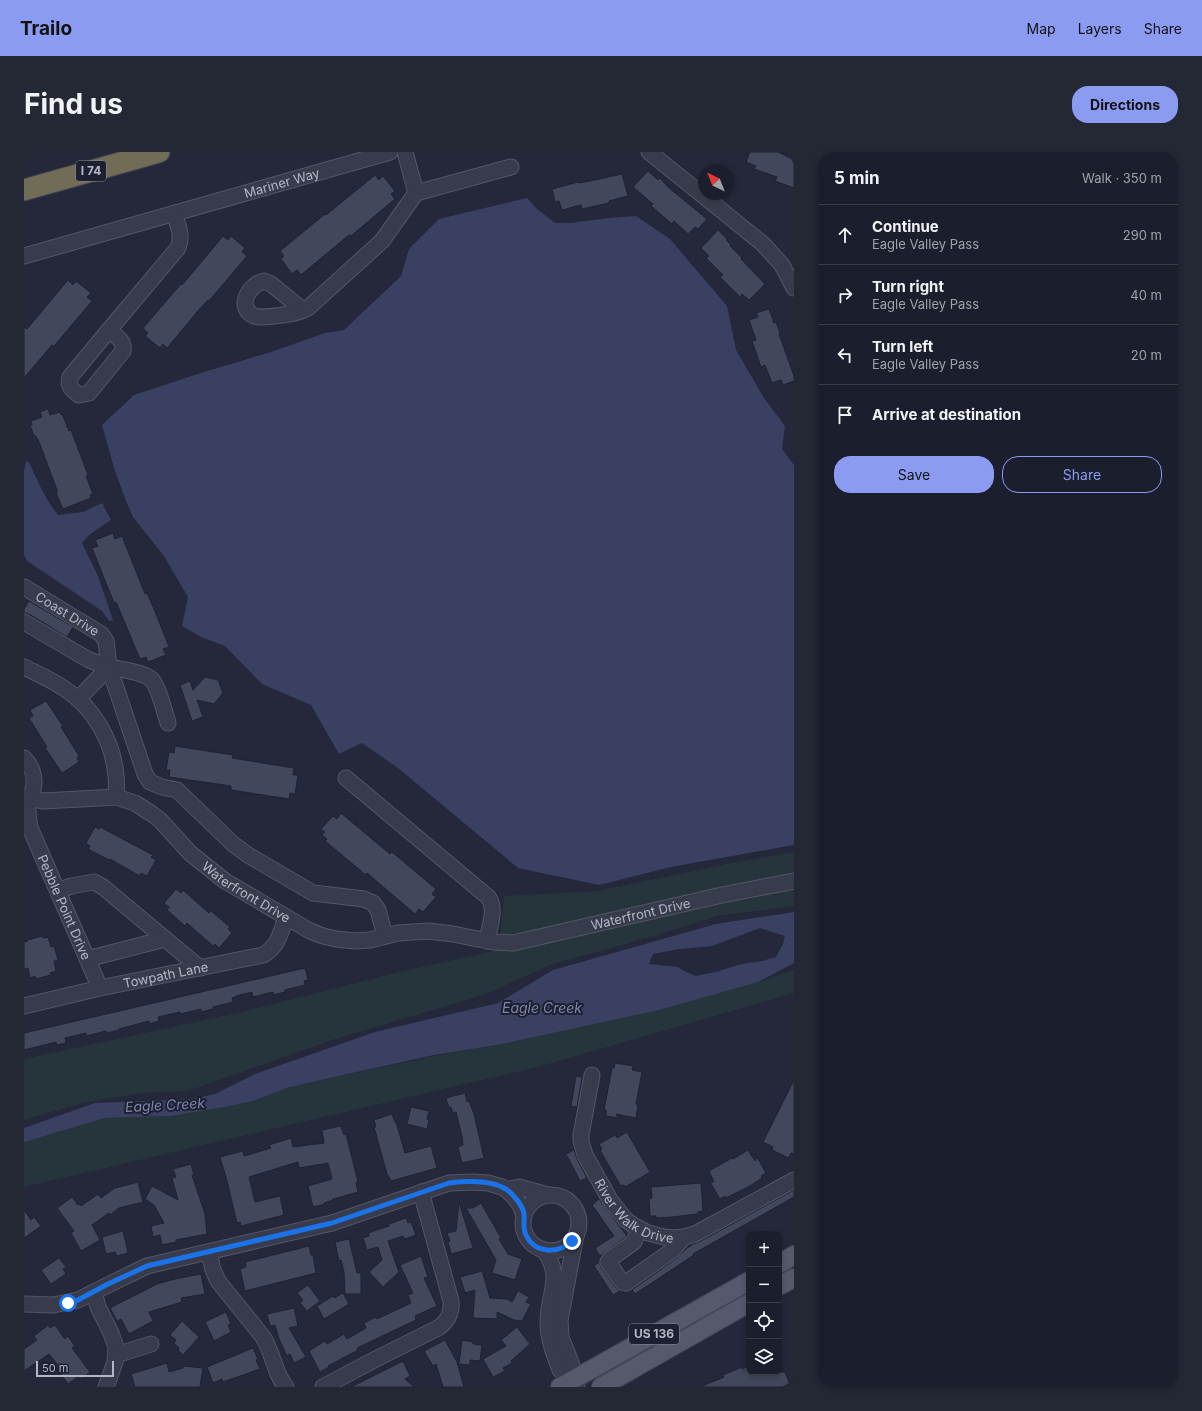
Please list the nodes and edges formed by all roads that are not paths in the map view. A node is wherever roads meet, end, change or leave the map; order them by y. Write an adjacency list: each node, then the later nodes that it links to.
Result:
1 (159, 152): 6 (highway, I 74)
2 (390, 152): 8 (street, Mariner Way)
3 (405, 152): 7 (street)
4 (658, 154): 10 (street)
5 (511, 168): 7 (street)
6 (24, 190)
7 (416, 193): 11 (street)
8 (174, 213): 9 (street, Mariner Way); 12 (street)
9 (24, 256)
10 (794, 288)
11 (303, 310)
12 (109, 330)
13 (24, 587): 16 (street, Coast Drive)
14 (24, 622): 16 (street)
15 (24, 667): 17 (street)
16 (109, 667): 17 (street); 18 (street); 26 (street, Coast Drive)
17 (78, 699): 21 (street)
18 (168, 723)
19 (24, 758): 22 (street, Pebble Point Drive)
20 (346, 778): 28 (street)
21 (116, 797): 22 (street, Waterfront Drive); 25 (street, Waterfront Drive)
22 (27, 798): 24 (street, Pebble Point Drive)
23 (794, 881): 28 (street, Waterfront Drive)
24 (58, 891): 27 (street); 29 (street, Pebble Point Drive)
25 (286, 917): 26 (street, Waterfront Drive); 30 (street, Towpath Lane)
26 (385, 936): 28 (street, Waterfront Drive)
27 (165, 939): 29 (street); 30 (street)
28 (487, 941)
29 (87, 959): 31 (street, Pebble Point Drive)
30 (200, 968): 31 (street, Towpath Lane)
31 (100, 988): 32 (street, Towpath Lane)
32 (24, 1006)
33 (592, 1075): 39 (street, River Walk Drive)
34 (794, 1180): 41 (street, River Walk Drive)
35 (507, 1190): 36 (street); 37 (street); 38 (street)
36 (421, 1192): 43 (street); 57 (street)
37 (548, 1195): 38 (street); 40 (street)
38 (524, 1215): 42 (street)
39 (639, 1229): 41 (street, River Walk Drive); 41 (street)
40 (578, 1230): 42 (street); 54 (street)
41 (684, 1237)
42 (544, 1250): 54 (street)
43 (209, 1252): 49 (street); 56 (street)
44 (794, 1255): 45 (main road)
45 (782, 1262)
46 (794, 1278): 48 (main road)
47 (746, 1283): 54 (main road, US 136)
48 (782, 1284)
49 (94, 1292): 50 (street); 53 (street)
50 (24, 1304)
51 (746, 1305): 58 (main road, US 136)
52 (151, 1344): 53 (street)
53 (116, 1355): 55 (street)
54 (570, 1382)
55 (106, 1387)
56 (286, 1387)
57 (323, 1387)
58 (601, 1387)

